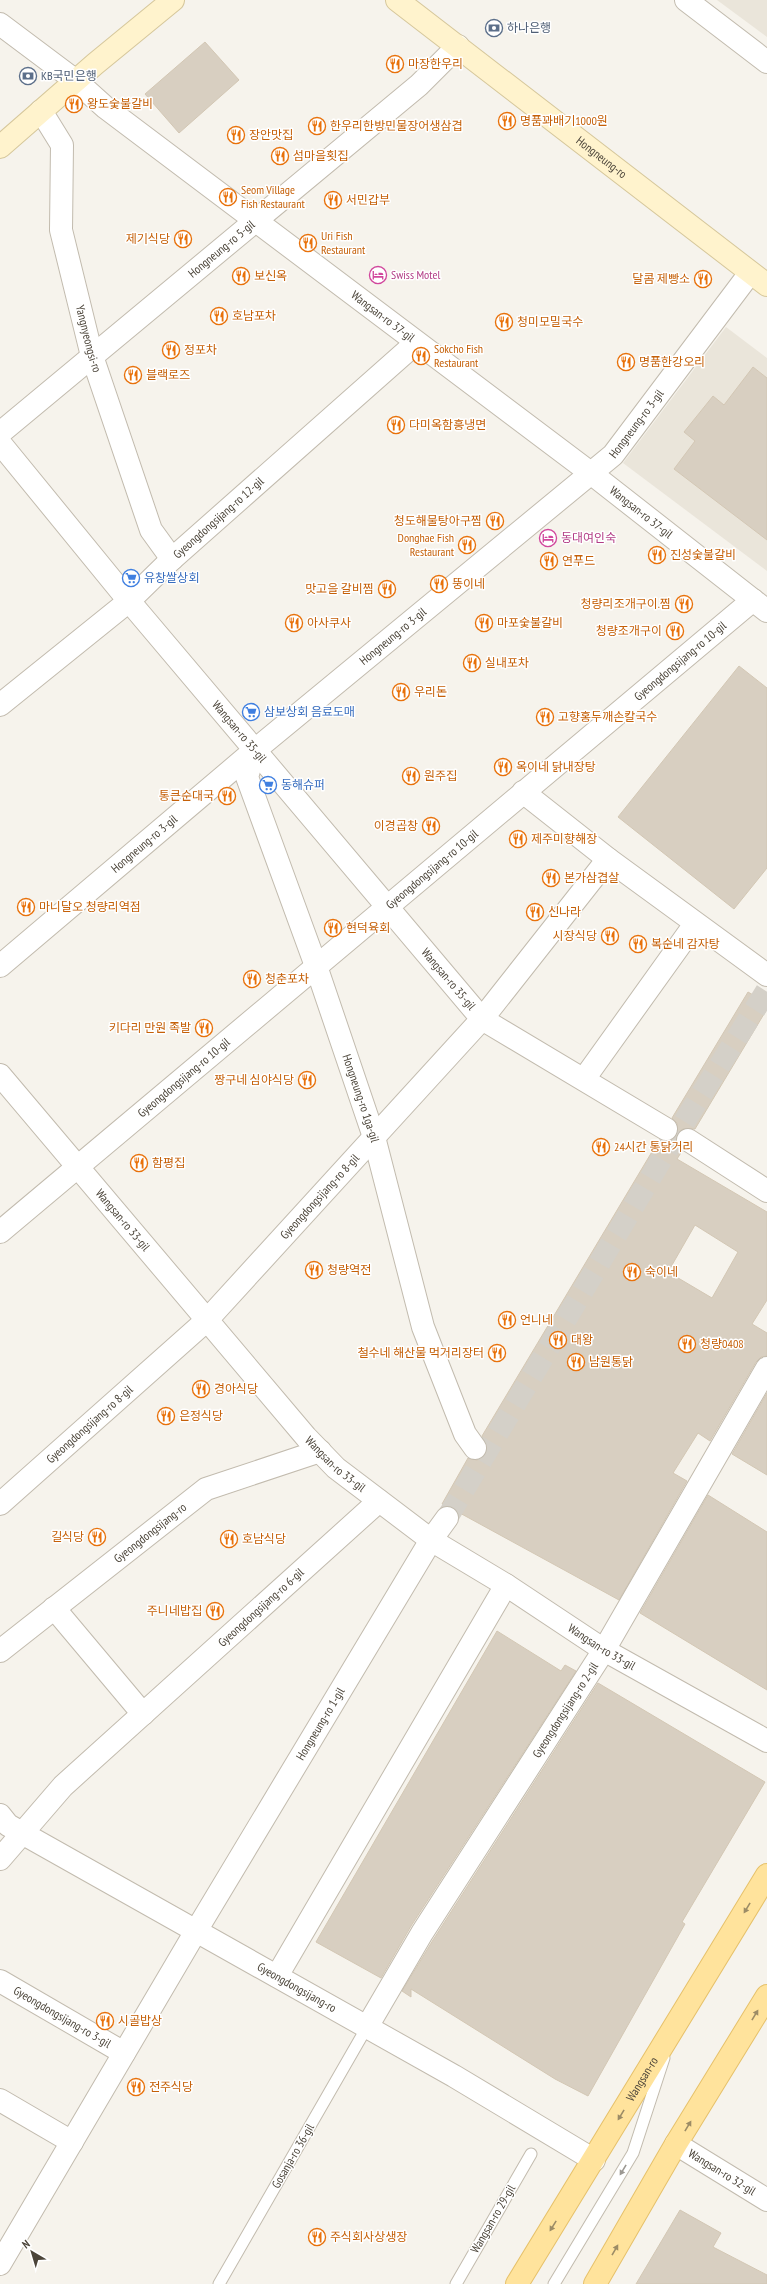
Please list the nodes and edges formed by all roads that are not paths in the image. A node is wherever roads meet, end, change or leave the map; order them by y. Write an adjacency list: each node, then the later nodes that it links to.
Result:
1 (173, 0): 7 (main road)
2 (397, 0): 5 (main road, Hongneung-ro)
3 (686, 0): 6 (street)
4 (0, 24): 7 (street, Wangsan-ro 37-gil)
5 (458, 46): 10 (street, Hongneung-ro 5-gil); 11 (main road, Hongneung-ro)
6 (767, 62)
7 (76, 81): 8 (main road); 10 (street, Wangsan-ro 37-gil)
8 (41, 111): 9 (main road); 13 (street, Yangnyeongsi-ro)
9 (0, 147)
10 (256, 220): 12 (street, Wangsan-ro 37-gil); 13 (street, Hongneung-ro 5-gil)
11 (758, 279): 16 (street, Hongneung-ro 3-gil)
12 (416, 343): 16 (street, Wangsan-ro 37-gil); 17 (street, Gyeongdongsijang-ro 12-gil)
13 (92, 356): 14 (street, Hongneung-ro 5-gil); 17 (street, Yangnyeongsi-ro)
14 (0, 433)
15 (0, 443): 18 (street, Wangsan-ro 35-gil)
16 (592, 474): 19 (street, Wangsan-ro 37-gil); 21 (street, Hongneung-ro 3-gil)
17 (172, 559): 18 (street, Gyeongdongsijang-ro 12-gil)
18 (129, 601): 20 (street, Gyeongdongsijang-ro 12-gil); 21 (street, Wangsan-ro 35-gil)
19 (760, 606): 22 (street, Gyeongdongsijang-ro 10-gil)
20 (0, 705)
21 (255, 750): 24 (street, Wangsan-ro 35-gil); 26 (street, Hongneung-ro 3-gil); 27 (street, Hongneung-ro 1ga-gil)
22 (523, 792): 23 (street); 24 (street, Gyeongdongsijang-ro 10-gil)
23 (608, 858): 25 (street); 29 (street, Gyeongdongsijang-ro 8-gil)
24 (387, 906): 27 (street, Gyeongdongsijang-ro 10-gil); 29 (street, Wangsan-ro 35-gil)
25 (695, 924): 28 (street); 31 (street)
26 (0, 966)
27 (316, 966): 33 (street, Hongneung-ro 1ga-gil); 35 (street, Gyeongdongsijang-ro 10-gil)
28 (767, 975)
29 (482, 1018): 31 (street, Wangsan-ro 35-gil); 33 (street, Gyeongdongsijang-ro 8-gil)
30 (0, 1075): 35 (street, Wangsan-ro 33-gil)
31 (584, 1079): 32 (street, Wangsan-ro 35-gil)
32 (666, 1129)
33 (374, 1137): 38 (street, Gyeongdongsijang-ro 8-gil); 40 (street, Hongneung-ro 1ga-gil)
34 (688, 1140): 36 (street)
35 (77, 1166): 37 (street, Gyeongdongsijang-ro 10-gil); 38 (street, Wangsan-ro 33-gil)
36 (767, 1191)
37 (0, 1232)
38 (207, 1320): 41 (street, Wangsan-ro 33-gil); 43 (street, Gyeongdongsijang-ro 8-gil)
39 (767, 1368): 48 (street, Gyeongdongsijang-ro 2-gil)
40 (475, 1448)
41 (320, 1452): 42 (street, Wangsan-ro 33-gil); 47 (street, Gyeongdongsijang-ro)
42 (379, 1501): 45 (street, Wangsan-ro 33-gil); 50 (street, Gyeongdongsijang-ro 6-gil)
43 (0, 1504)
44 (447, 1518): 45 (street, Hongneung-ro 1-gil)
45 (431, 1540): 46 (street, Wangsan-ro 33-gil); 56 (street, Hongneung-ro 1-gil)
46 (506, 1585): 48 (street, Wangsan-ro 33-gil); 57 (street)
47 (54, 1608): 49 (street, Gyeongdongsijang-ro); 50 (street)
48 (604, 1650): 51 (street, Wangsan-ro 33-gil); 60 (street, Gyeongdongsijang-ro 2-gil)
49 (0, 1651)
50 (143, 1714): 53 (street, Gyeongdongsijang-ro 6-gil)
51 (767, 1741)
52 (0, 1815): 53 (street, Gyeongdongsijang-ro)
53 (22, 1833): 54 (street, Gyeongdongsijang-ro 6-gil); 56 (street, Gyeongdongsijang-ro)
54 (0, 1859)
55 (767, 1875): 61 (main road, Wangsan-ro, one-way to 61)
56 (196, 1931): 57 (street, Gyeongdongsijang-ro); 62 (street, Gyeongdongsijang-ro 3-gil)
57 (277, 1976): 60 (street, Gyeongdongsijang-ro)
58 (0, 1981): 62 (street, Gyeongdongsijang-ro 3-gil)
59 (767, 1996): 65 (main road, one-way to 59)
60 (367, 2027): 67 (street, Gyeongdongsijang-ro); 70 (lane, Gosanja-ro 36-gil)
61 (674, 2028): 67 (main road, Wangsan-ro, one-way to 67); 73 (lane, one-way to 73)
62 (124, 2053): 64 (street, Gyeongdongsijang-ro 3-gil)
63 (0, 2100): 64 (street)
64 (72, 2142): 69 (street, Gyeongdongsijang-ro 3-gil)
65 (676, 2144): 68 (street, Wangsan-ro 32-gil); 74 (main road, one-way to 65)
66 (531, 2154): 71 (lane, Wangsan-ro 29-gil)
67 (594, 2160): 72 (main road, Wangsan-ro, one-way to 72)
68 (767, 2200)
69 (0, 2264)
70 (219, 2284)
71 (456, 2284)
72 (517, 2284)
73 (554, 2284)
74 (595, 2284)

